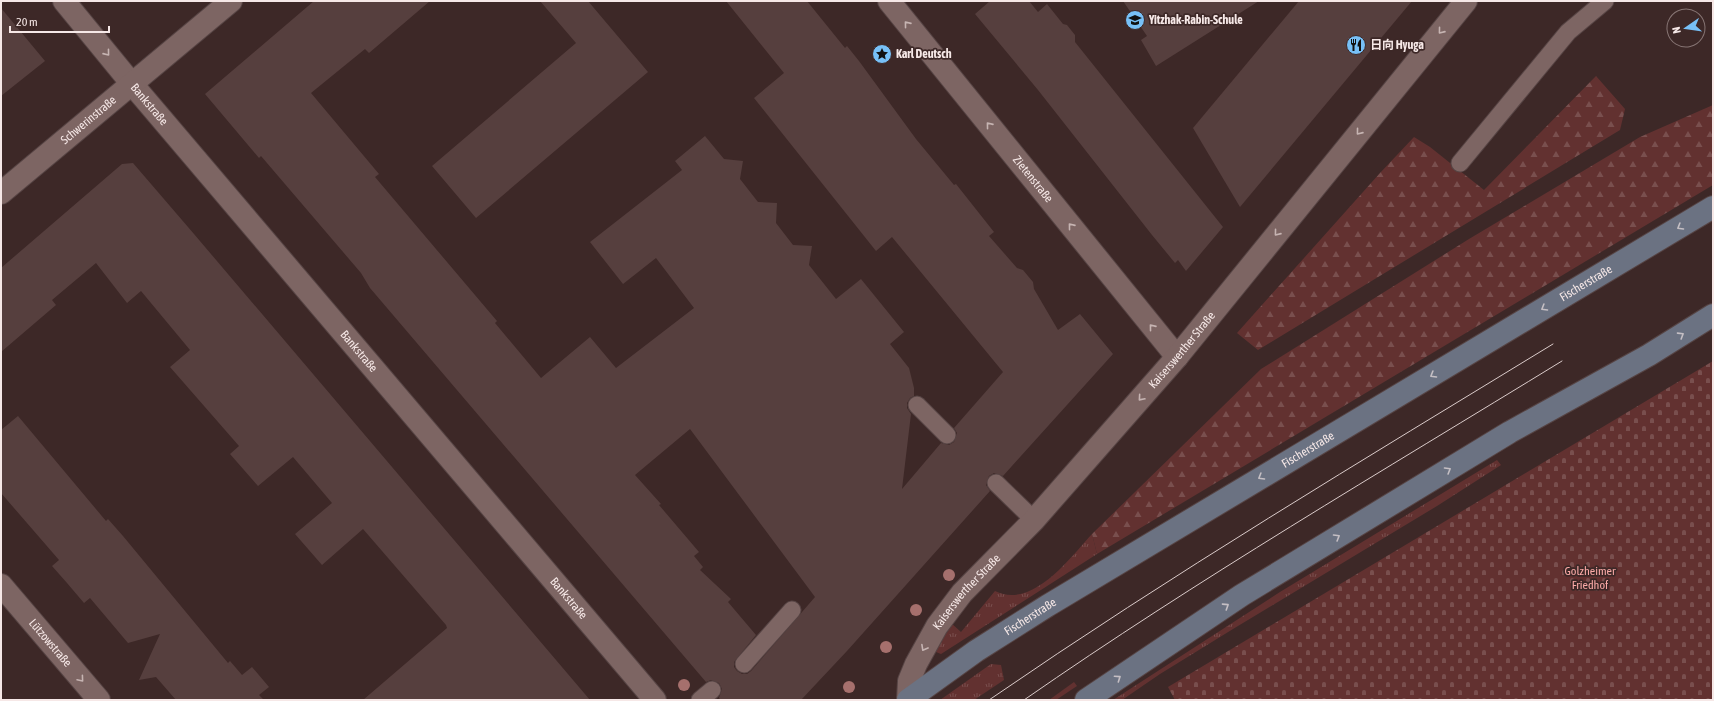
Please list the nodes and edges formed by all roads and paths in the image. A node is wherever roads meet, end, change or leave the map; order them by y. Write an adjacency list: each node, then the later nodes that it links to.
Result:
1 (64, 1): 6 (street, Bankstraße, one-way to 6)
2 (231, 1): 6 (street, Schwerinstraße)
3 (889, 1): 11 (street, Zietenstraße, one-way to 3)
4 (1466, 1): 11 (street, Kaiserswerther Straße, one-way to 11)
5 (1605, 1): 7 (lane)
6 (132, 84): 8 (street, Schwerinstraße); 20 (street, Bankstraße)
7 (1460, 163)
8 (1, 193)
9 (1713, 207): 21 (main road, Fischerstraße, one-way to 21)
10 (1713, 315): 22 (main road, one-way to 10)
11 (1177, 357): 15 (street, Kaiserswerther Straße, one-way to 15)
12 (917, 405): 13 (lane)
13 (947, 435)
14 (996, 483): 15 (lane)
15 (1034, 520): 21 (street, Kaiserswerther Straße, one-way to 21)
16 (1, 585): 19 (street, Lützowstraße, one-way to 19)
17 (792, 610): 18 (lane)
18 (744, 664)
19 (99, 700)
20 (655, 700)
21 (908, 700)
22 (1086, 700)

